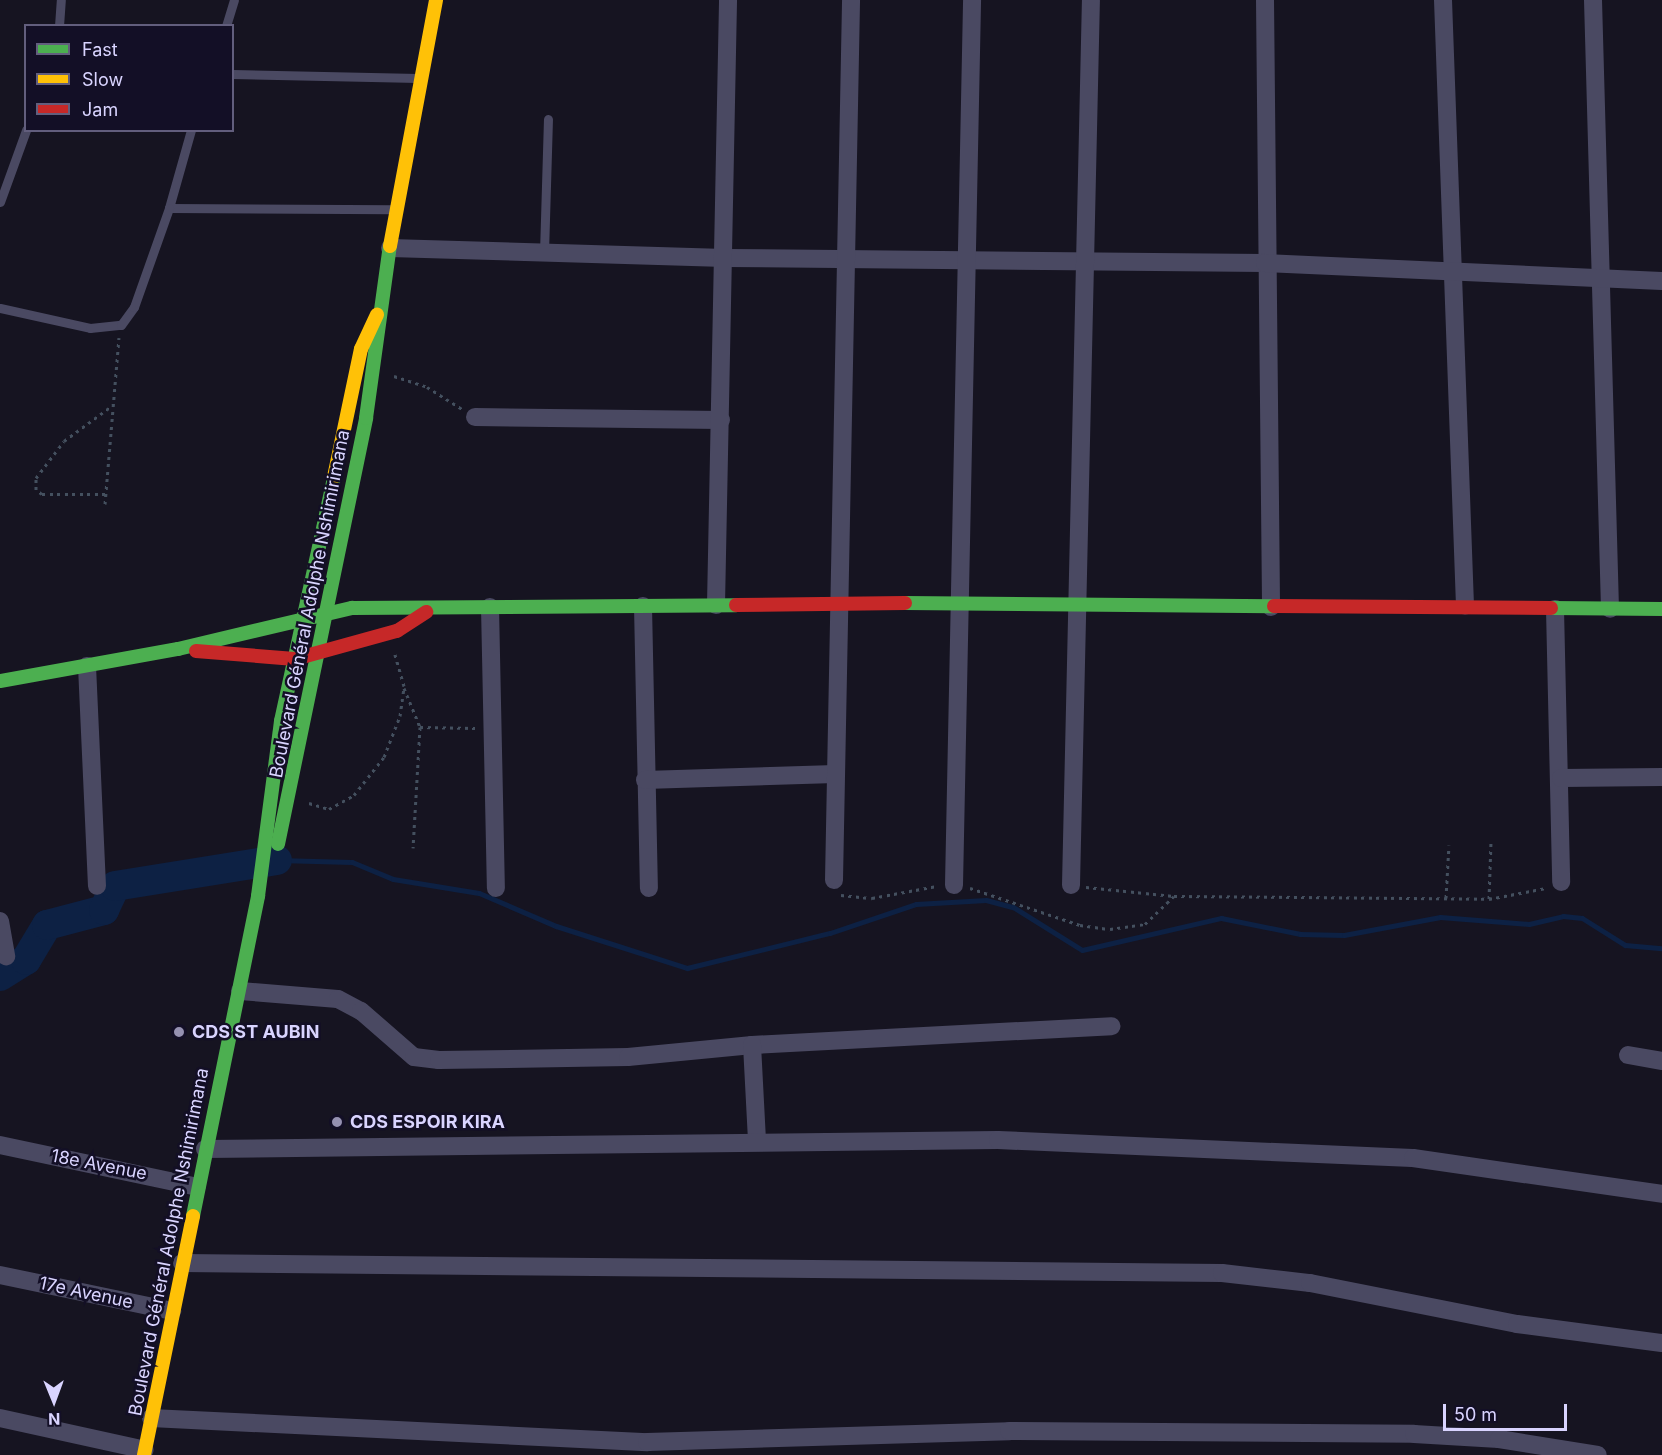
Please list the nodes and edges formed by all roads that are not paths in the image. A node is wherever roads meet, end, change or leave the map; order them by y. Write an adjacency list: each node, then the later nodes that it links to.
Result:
1 (61, 0): 11 (lane)
2 (234, 0): 12 (lane)
3 (436, 0): 14 (main road, Boulevard Général Adolphe Nshimirimana)
4 (728, 0): 23 (street)
5 (851, 0): 24 (street)
6 (972, 0): 25 (street)
7 (1091, 0): 26 (street)
8 (1264, 0): 27 (street)
9 (1443, 0): 28 (street)
10 (1593, 0): 29 (street)
11 (59, 24)
12 (227, 24)
13 (234, 75): 14 (lane)
14 (420, 78): 20 (main road, Boulevard Général Adolphe Nshimirimana)
15 (548, 118): 22 (lane)
16 (25, 132): 18 (lane)
17 (190, 132): 19 (lane)
18 (0, 202)
19 (169, 208): 20 (lane); 31 (lane)
20 (395, 210): 21 (main road, Boulevard Général Adolphe Nshimirimana)
21 (390, 248): 22 (street); 32 (main road, Boulevard Général Adolphe Nshimirimana)
22 (544, 254): 23 (street)
23 (725, 258): 24 (street); 34 (street)
24 (847, 259): 25 (street); 36 (street)
25 (964, 261): 26 (street); 35 (street)
26 (1087, 262): 27 (street); 38 (street)
27 (1265, 263): 28 (street); 41 (street)
28 (1456, 274): 29 (street); 40 (street)
29 (1599, 280): 30 (street); 44 (street)
30 (1662, 281)
31 (0, 308)
32 (377, 314): 46 (main road, Boulevard Général Adolphe Nshimirimana); 48 (main road, Boulevard Général Adolphe Nshimirimana)
33 (475, 417): 34 (street)
34 (720, 420): 37 (street)
35 (956, 603): 36 (main road); 38 (main road); 60 (street)
36 (838, 604): 37 (main road); 54 (street)
37 (716, 605): 39 (main road)
38 (1078, 605): 41 (main road); 61 (street)
39 (643, 606): 42 (main road); 57 (street)
40 (1465, 606): 41 (main road); 43 (main road)
41 (1271, 607)
42 (490, 608): 47 (main road); 63 (street)
43 (1555, 609): 44 (main road); 56 (street)
44 (1610, 609): 45 (main road)
45 (1662, 609)
46 (329, 610): 47 (main road); 48 (main road); 50 (main road, Boulevard Général Adolphe Nshimirimana)
47 (426, 612): 50 (main road)
48 (305, 616): 49 (main road); 51 (main road, Boulevard Général Adolphe Nshimirimana)
49 (178, 649): 51 (main road); 52 (main road)
50 (318, 655): 51 (main road); 65 (main road, Boulevard Général Adolphe Nshimirimana)
51 (295, 659): 65 (main road, Boulevard Général Adolphe Nshimirimana)
52 (87, 666): 53 (main road); 62 (street)
53 (0, 681)
54 (835, 774): 57 (street); 58 (street)
55 (1662, 777): 56 (street)
56 (1561, 778): 59 (street)
57 (645, 780): 64 (street)
58 (834, 880)
59 (1561, 882)
60 (954, 885)
61 (1071, 885)
62 (97, 886)
63 (496, 888)
64 (649, 888)
65 (258, 896): 68 (main road, Boulevard Général Adolphe Nshimirimana)
66 (0, 921): 67 (street)
67 (6, 956)
68 (240, 991): 70 (street); 75 (main road, Boulevard Général Adolphe Nshimirimana)
69 (1111, 1026): 70 (street)
70 (752, 1045): 73 (street)
71 (1628, 1055): 72 (street)
72 (1662, 1061)
73 (757, 1140): 75 (street); 77 (street)
74 (0, 1145): 76 (street, 18e Avenue)
75 (205, 1149): 76 (main road, Boulevard Général Adolphe Nshimirimana)
76 (197, 1187): 78 (main road, Boulevard Général Adolphe Nshimirimana)
77 (1662, 1194)
78 (182, 1263): 80 (main road, Boulevard Général Adolphe Nshimirimana); 81 (street)
79 (0, 1275): 80 (street, 17e Avenue)
80 (172, 1311): 83 (main road, Boulevard Général Adolphe Nshimirimana)
81 (1662, 1343)
82 (0, 1418): 85 (street)
83 (152, 1418): 84 (street); 85 (main road, Boulevard Général Adolphe Nshimirimana)
84 (752, 1448): 86 (street)
85 (145, 1452)
86 (1578, 1453): 87 (street)
87 (1598, 1455)

